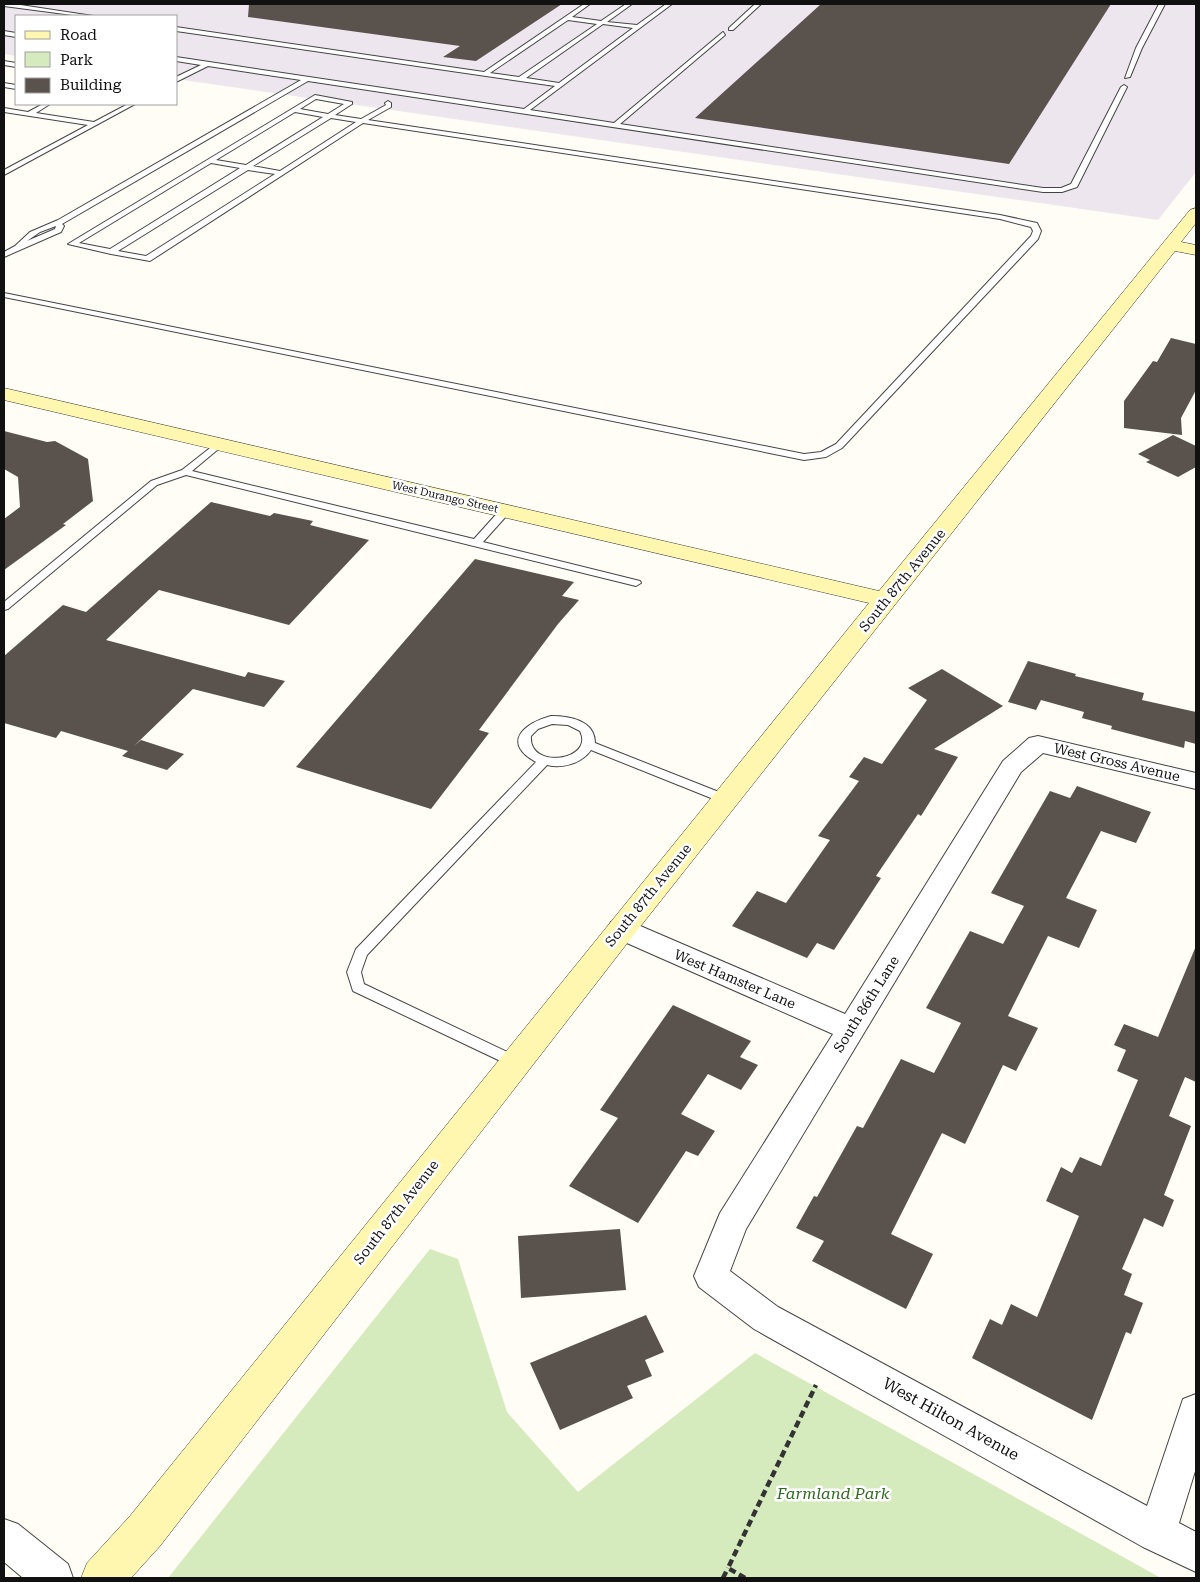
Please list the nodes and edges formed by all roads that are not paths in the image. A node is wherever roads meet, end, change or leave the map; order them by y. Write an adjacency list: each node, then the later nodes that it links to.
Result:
1 (4, 4): 7 (lane)
2 (587, 4): 8 (lane)
3 (629, 4): 9 (lane)
4 (670, 4): 10 (lane)
5 (758, 4): 11 (lane)
6 (1162, 4): 17 (lane)
7 (83, 15)
8 (566, 18): 9 (lane); 16 (lane)
9 (602, 23): 10 (lane); 20 (lane)
10 (637, 27): 21 (lane)
11 (732, 28)
12 (178, 29): 16 (lane)
13 (723, 34): 33 (lane)
14 (178, 59): 15 (lane)
15 (206, 64): 18 (lane); 19 (lane)
16 (485, 74): 20 (lane)
17 (1127, 77)
18 (178, 79)
19 (307, 79): 23 (lane); 42 (lane)
20 (521, 79): 21 (lane)
21 (560, 85): 28 (lane)
22 (1124, 87): 33 (lane)
23 (404, 94): 28 (lane); 31 (lane)
24 (45, 105): 29 (lane)
25 (130, 105): 32 (lane)
26 (4, 110): 29 (lane)
27 (294, 110): 30 (lane); 30 (lane); 34 (lane)
28 (524, 112): 33 (lane)
29 (29, 114): 32 (lane)
30 (329, 116): 31 (lane); 35 (lane)
31 (362, 121): 37 (lane); 43 (lane)
32 (94, 124): 36 (lane)
33 (615, 125)
34 (209, 161): 35 (lane); 41 (lane)
35 (246, 167): 37 (lane); 41 (lane)
36 (4, 173)
37 (281, 173): 41 (lane)
38 (1196, 213): 39 (street, South 87th Avenue)
39 (1171, 245): 40 (street); 50 (street, South 87th Avenue)
40 (1196, 250)
41 (111, 252)
42 (4, 255)
43 (4, 294)
44 (4, 394): 45 (street, West Durango Street)
45 (219, 444): 46 (lane); 47 (street, West Durango Street)
46 (185, 472): 48 (lane); 51 (lane)
47 (505, 511): 48 (lane); 50 (street, West Durango Street)
48 (476, 543): 49 (lane)
49 (636, 583)
50 (886, 600): 56 (street, South 87th Avenue)
51 (4, 607)
52 (589, 744): 54 (lane); 54 (lane); 56 (lane)
53 (1038, 744): 55 (street, West Gross Avenue); 58 (street, South 86th Lane)
54 (544, 761): 59 (lane)
55 (1196, 781)
56 (725, 799): 57 (street, South 87th Avenue)
57 (621, 929): 58 (street, West Hamster Lane); 59 (street, South 87th Avenue)
58 (851, 1029): 60 (street, South 86th Lane)
59 (514, 1062): 66 (street, South 87th Avenue)
60 (711, 1276): 62 (street, West Hilton Avenue)
61 (1196, 1411): 62 (street)
62 (1157, 1533): 64 (street, West Hilton Avenue)
63 (4, 1538): 65 (street)
64 (1196, 1554)
65 (54, 1578)
66 (102, 1578)

